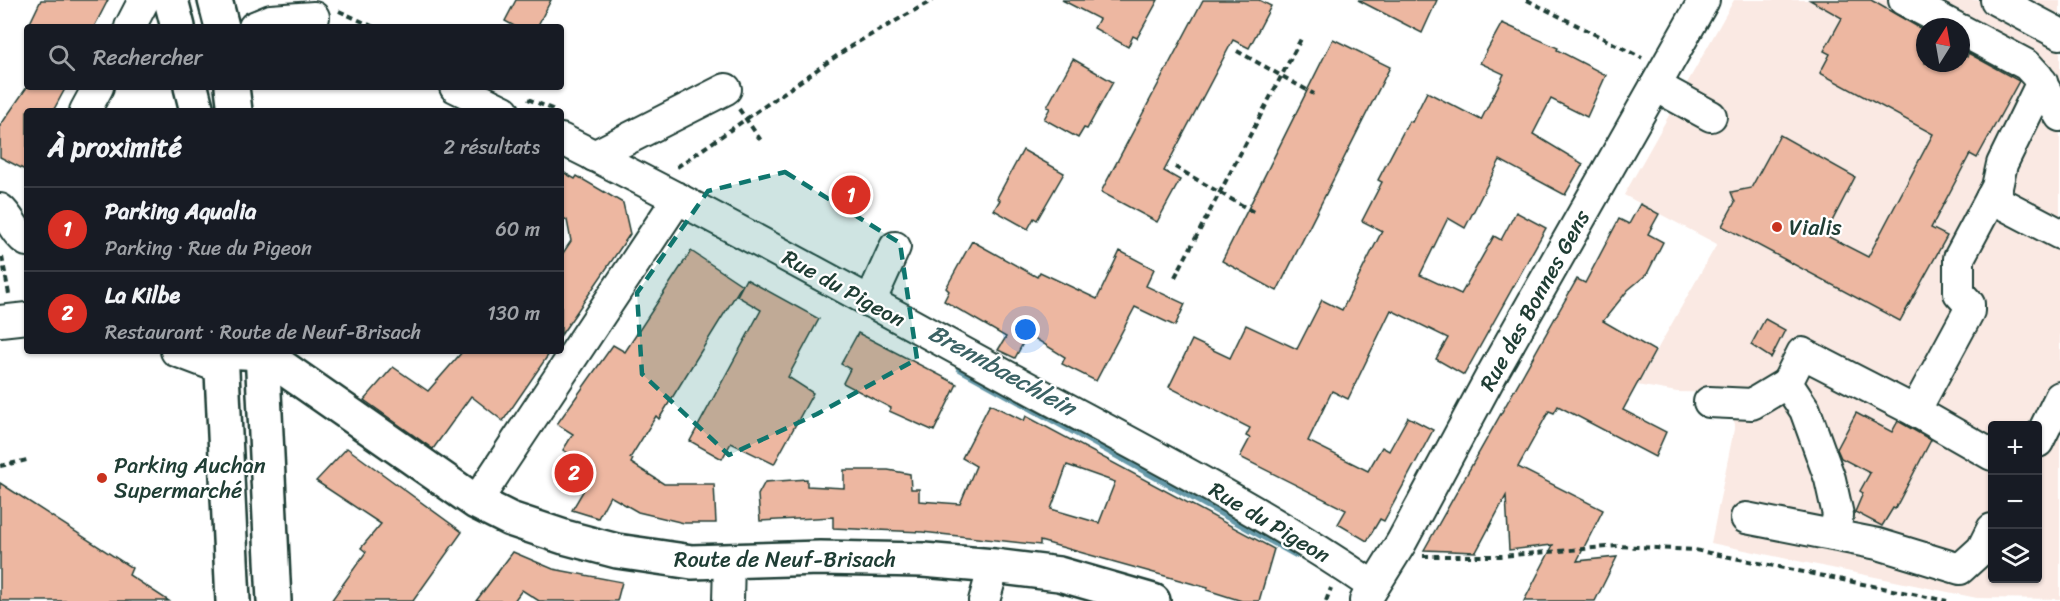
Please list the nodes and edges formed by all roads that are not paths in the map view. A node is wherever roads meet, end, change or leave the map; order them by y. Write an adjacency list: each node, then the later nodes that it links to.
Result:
1 (144, 0): 9 (street)
2 (171, 0): 10 (main road)
3 (280, 0): 7 (street)
4 (1704, 0): 14 (street, Rue des Bonnes Gens)
5 (1904, 0): 8 (street)
6 (2015, 4): 12 (street)
7 (328, 18): 11 (street)
8 (1938, 18)
9 (132, 24)
10 (177, 24)
11 (261, 24)
12 (2060, 34)
13 (1970, 35): 15 (street)
14 (1660, 78): 25 (street); 51 (street, Rue des Bonnes Gens)
15 (2042, 82): 26 (street); 30 (street)
16 (726, 89): 28 (street)
17 (96, 90): 21 (street)
18 (192, 90): 22 (main road)
19 (232, 90): 23 (main road)
20 (461, 90): 24 (street)
21 (87, 108)
22 (196, 108)
23 (235, 108)
24 (498, 108)
25 (1711, 116)
26 (2060, 116)
27 (564, 141): 28 (street, Rue du Pigeon)
28 (594, 156): 29 (street, Rue du Pigeon)
29 (665, 191): 35 (street, Rue du Pigeon); 45 (street)
30 (1991, 198): 32 (street); 42 (street)
31 (9, 213): 33 (street)
32 (2060, 234)
33 (24, 239)
34 (895, 247): 35 (street)
35 (870, 302): 51 (street, Rue du Pigeon)
36 (199, 354): 37 (street, Route de Neuf-Brisach)
37 (222, 357): 38 (main road, Route de Neuf-Brisach); 52 (main road)
38 (267, 361): 45 (main road, Route de Neuf-Brisach); 53 (main road)
39 (1787, 383): 41 (street); 42 (street); 48 (street)
40 (2060, 397): 43 (street)
41 (1709, 402)
42 (1915, 411): 44 (street)
43 (2042, 432)
44 (1988, 453)
45 (476, 502): 49 (main road, Route de Neuf-Brisach)
46 (1746, 518): 48 (street)
47 (1992, 529): 48 (street)
48 (1834, 534)
49 (729, 561): 50 (main road, Route de Neuf-Brisach); 54 (street)
50 (994, 566): 55 (street); 56 (main road, Route de Neuf-Brisach)
51 (1369, 594)
52 (232, 601)
53 (274, 601)
54 (728, 601)
55 (984, 601)
56 (1154, 601)

